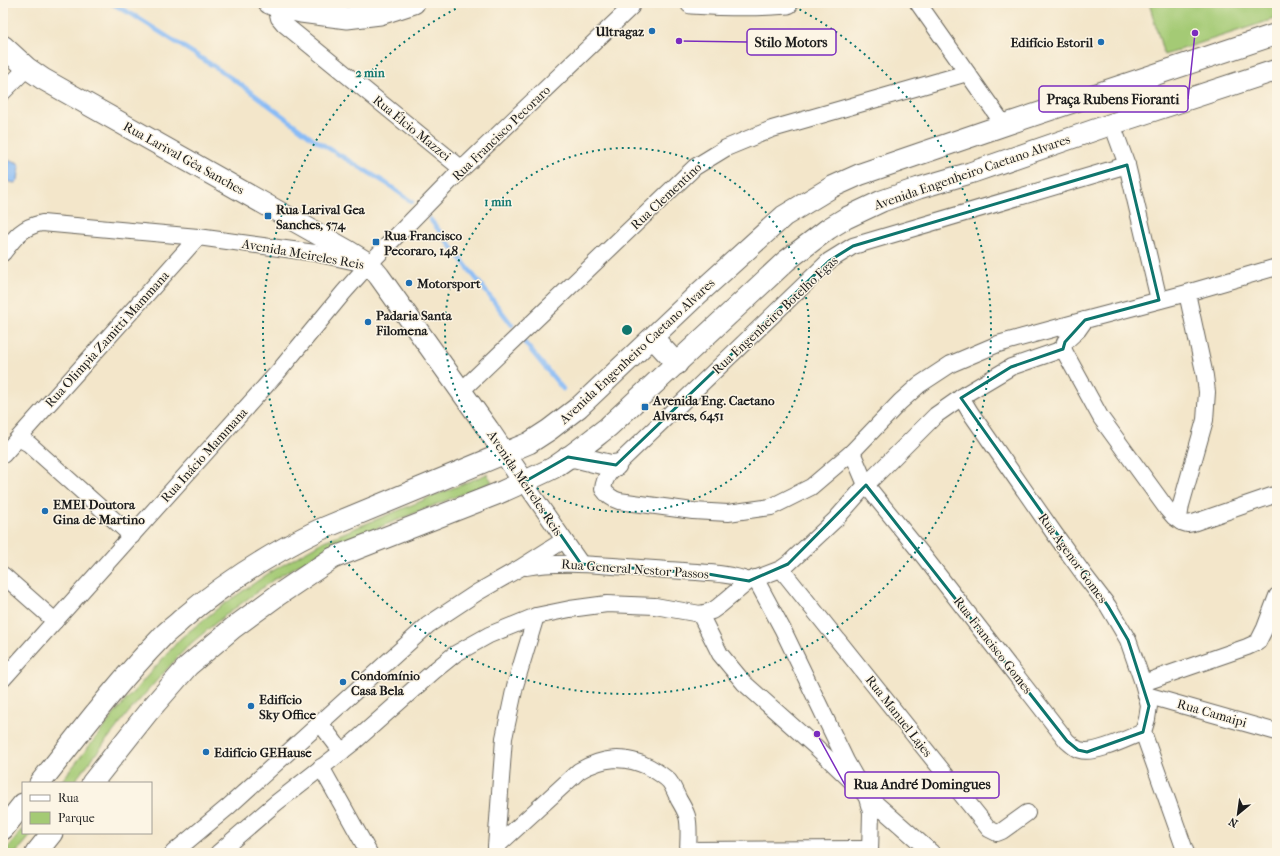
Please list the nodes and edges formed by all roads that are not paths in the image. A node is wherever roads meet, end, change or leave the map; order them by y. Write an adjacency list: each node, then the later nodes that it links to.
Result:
1 (414, 3): 6 (street)
2 (632, 3): 16 (street, Rua Francisco Pecoraro)
3 (691, 3): 4 (street)
4 (788, 3)
5 (918, 3): 11 (street)
6 (273, 4): 16 (street, Rua Élcio Mazzei)
7 (1277, 34): 14 (street, Avenida Engenheiro Caetano Alvares)
8 (3, 46): 9 (street, Rua Larival Gêa Sanches)
9 (26, 68): 12 (street); 19 (street, Rua Larival Gêa Sanches)
10 (1277, 70): 13 (street, Avenida Engenheiro Caetano Alvares)
11 (967, 72): 14 (street); 27 (street, Rua Clementino)
12 (3, 92)
13 (1112, 124): 15 (street); 26 (street, Avenida Engenheiro Caetano Alvares)
14 (1004, 125): 24 (street, Avenida Engenheiro Caetano Alvares)
15 (1128, 165): 22 (street); 34 (street, Rua Engenheiro Botelho Egas)
16 (462, 169): 19 (street, Rua Francisco Pecoraro)
17 (198, 237): 18 (street, Avenida Meireles Reis); 19 (street, Avenida Meireles Reis); 29 (street, Rua Olimpia Zamitti Mammana)
18 (3, 253)
19 (369, 264): 27 (street, Avenida Meireles Reis); 39 (street, Rua Inácio Mammana)
20 (1277, 267): 21 (street)
21 (1188, 296): 22 (street); 38 (street)
22 (1159, 300): 23 (street)
23 (1085, 320): 25 (street); 30 (street)
24 (652, 338): 26 (street); 31 (street, Avenida Engenheiro Caetano Alvares)
25 (1063, 349): 28 (street); 38 (street)
26 (677, 364): 33 (street, Avenida Engenheiro Caetano Alvares)
27 (461, 391): 31 (street, Avenida Meireles Reis)
28 (961, 397): 36 (street); 51 (street, Rua Agenor Gomes)
29 (16, 441): 32 (street, Rua Olimpia Zamitti Mammana); 39 (street)
30 (852, 452): 34 (street, Rua Engenheiro Botelho Egas); 36 (street, Rua Francisco Gomes)
31 (505, 453): 35 (street, Avenida Meireles Reis); 57 (street, Avenida Engenheiro Caetano Alvares)
32 (3, 454)
33 (568, 457): 34 (street); 35 (street, Avenida Engenheiro Caetano Alvares)
34 (616, 465)
35 (524, 482): 40 (street, Avenida Meireles Reis); 58 (street, Avenida Engenheiro Caetano Alvares)
36 (866, 485): 43 (street); 53 (street, Rua Francisco Gomes)
37 (1277, 494): 38 (street)
38 (1181, 522)
39 (132, 536): 49 (street, Rua Inácio Mammana)
40 (564, 540): 41 (street, Avenida Meireles Reis); 42 (street, Rua General Nestor Passos)
41 (581, 564): 42 (street, Rua General Nestor Passos); 45 (street, Rua General Nestor Passos)
42 (520, 568): 52 (street, Rua General Nestor Passos)
43 (782, 569): 45 (street); 61 (street, Rua Manuel Lajes)
44 (3, 574): 49 (street)
45 (752, 580): 47 (street); 59 (street)
46 (1277, 596): 51 (street)
47 (700, 614): 48 (street); 59 (street)
48 (536, 616): 55 (street); 64 (street)
49 (55, 622): 50 (street, Rua Inácio Mammana)
50 (3, 680)
51 (1145, 689): 53 (street, Rua Agenor Gomes); 54 (street, Rua Camaipi)
52 (320, 723): 55 (street); 68 (street, Rua General Nestor Passos)
53 (1143, 732): 72 (street)
54 (1277, 732)
55 (342, 752): 56 (street)
56 (321, 767): 69 (street); 70 (street)
57 (41, 782)
58 (93, 782)
59 (865, 794): 65 (street); 71 (street)
60 (22, 805): 62 (street)
61 (1026, 813)
62 (3, 829)
63 (51, 834): 67 (street)
64 (497, 850): 66 (street)
65 (870, 851): 66 (street)
66 (688, 852)
67 (36, 853)
68 (173, 853)
69 (218, 853)
70 (369, 853)
71 (932, 853)
72 (1186, 853)

